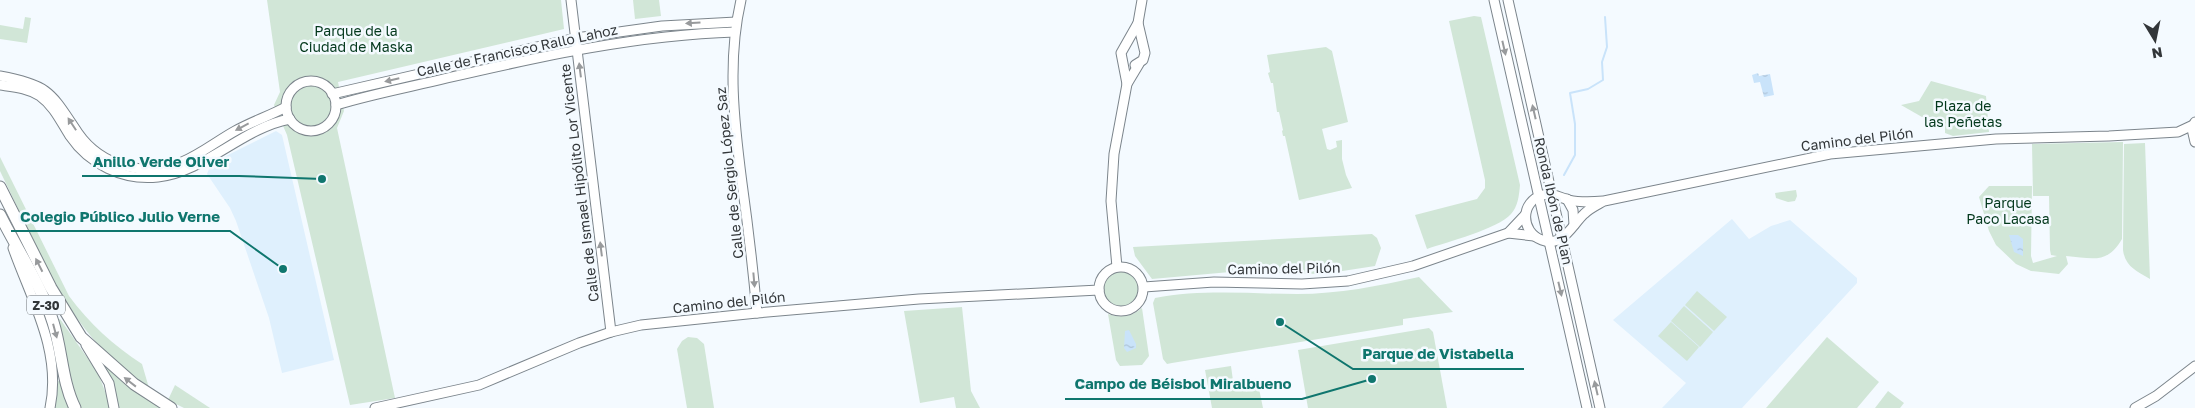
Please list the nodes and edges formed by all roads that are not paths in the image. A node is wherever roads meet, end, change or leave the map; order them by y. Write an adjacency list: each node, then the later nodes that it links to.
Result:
1 (571, 0): 8 (street, Calle de Ismael Hipólito Lor Vicente)
2 (741, 0): 7 (street, Calle de Sergio López Saz)
3 (1142, 0): 6 (street)
4 (1494, 0): 26 (street, Ronda Ibón de Plan, one-way to 26)
5 (1508, 0): 25 (street, Ronda Ibón de Plan, one-way to 5)
6 (1138, 23): 9 (street); 10 (street)
7 (736, 27): 8 (street, Calle de Francisco Rallo Lahoz, one-way to 8); 11 (street, Calle de Francisco Rallo Lahoz); 39 (street, Calle de Sergio López Saz, one-way to 39)
8 (576, 38): 11 (street, Calle de Ismael Hipólito Lor Vicente); 17 (street, Calle de Francisco Rallo Lahoz, one-way to 17)
9 (1123, 47): 10 (street); 12 (street)
10 (1142, 47): 13 (street)
11 (577, 49): 18 (street, Calle de Francisco Rallo Lahoz); 40 (street, Calle de Ismael Hipólito Lor Vicente, one-way to 11)
12 (1123, 61): 13 (street); 16 (street)
13 (1139, 64): 16 (street)
14 (0, 76): 19 (street, one-way to 14)
15 (0, 84): 20 (street)
16 (1128, 84): 36 (street)
17 (332, 94): 18 (street); 19 (street)
18 (336, 105): 20 (street)
19 (286, 107): 20 (street)
20 (290, 119)
21 (2194, 123): 22 (street, Camino del Pilón); 23 (street)
22 (2178, 132): 23 (street, Camino del Pilón); 28 (street, Camino del Pilón)
23 (2194, 140)
24 (0, 187): 41 (highway, Z-30, one-way to 24)
25 (1552, 194): 26 (street); 27 (street, Camino del Pilón); 34 (street, Ronda Ibón de Plan)
26 (1539, 196): 29 (street, Camino del Pilón); 35 (street, Ronda Ibón de Plan)
27 (1567, 200): 28 (street, Camino del Pilón); 31 (street)
28 (1604, 201): 31 (street, Camino del Pilón)
29 (1525, 215): 32 (street, Camino del Pilón); 33 (street)
30 (2, 220): 43 (street); 44 (highway, Z-30, one-way to 44)
31 (1574, 224): 34 (street, Camino del Pilón)
32 (1508, 232): 33 (street, Camino del Pilón); 37 (street, Camino del Pilón)
33 (1534, 236): 35 (street, Camino del Pilón)
34 (1562, 238): 35 (street); 49 (street, Ronda Ibón de Plan, one-way to 34)
35 (1549, 241): 48 (street, Ronda Ibón de Plan, one-way to 48)
36 (1117, 266): 37 (street); 38 (street)
37 (1144, 287): 38 (street)
38 (1099, 290): 39 (street, Camino del Pilón)
39 (756, 313): 40 (street, Camino del Pilón)
40 (611, 332): 47 (street, Camino del Pilón)
41 (81, 337): 45 (street, Z-30); 46 (highway, Z-30, one-way to 41)
42 (2195, 366): 50 (street)
43 (50, 408)
44 (75, 408)
45 (114, 408)
46 (171, 408)
47 (375, 408)
48 (1587, 408)
49 (1600, 408)
50 (2135, 408)

